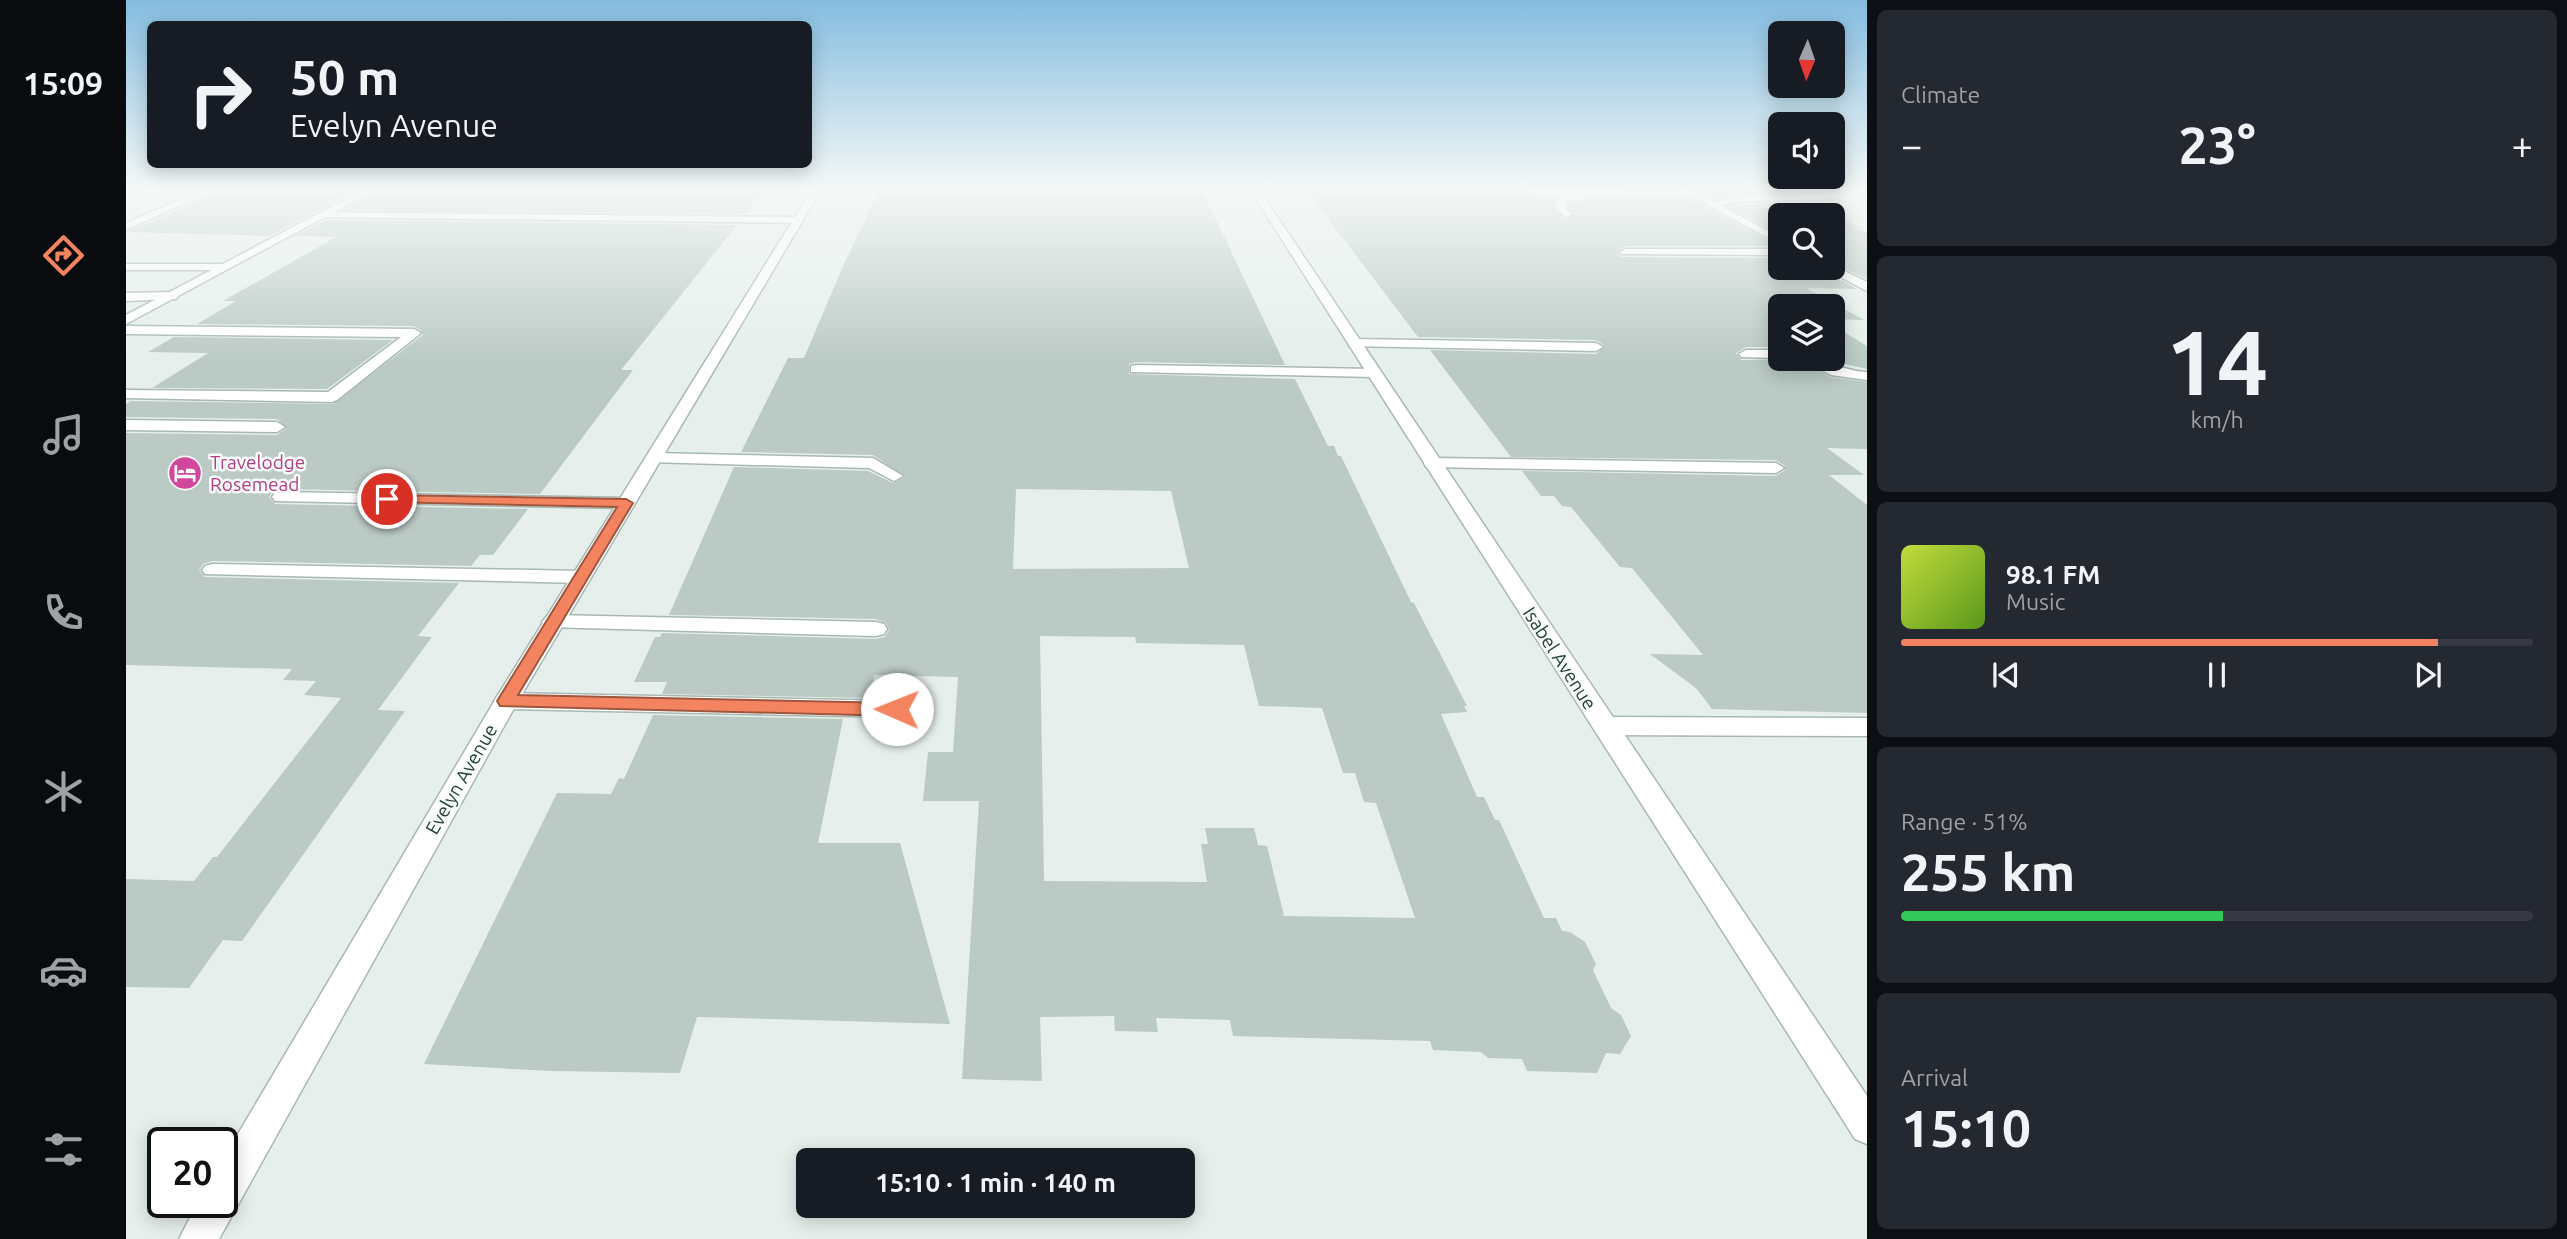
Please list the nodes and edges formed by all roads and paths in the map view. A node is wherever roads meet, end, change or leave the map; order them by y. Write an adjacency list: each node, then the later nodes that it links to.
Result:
1 (265, 246): 7 (street)
2 (783, 246): 25 (street, Evelyn Avenue)
3 (1290, 246): 14 (street, Isabel Avenue)
4 (1626, 251): 5 (street)
5 (1768, 252)
6 (126, 267): 7 (street)
7 (225, 267): 10 (street)
8 (1845, 275): 9 (street)
9 (1867, 287)
10 (172, 296): 11 (street); 12 (street)
11 (126, 297)
12 (126, 320)
13 (126, 330): 22 (street)
14 (1354, 344): 15 (street); 20 (street, Isabel Avenue)
15 (1596, 347)
16 (1746, 354): 17 (street)
17 (1768, 354)
18 (1136, 369): 20 (street)
19 (1827, 371): 21 (street)
20 (1374, 373): 26 (street, Isabel Avenue)
21 (1867, 376)
22 (126, 394)
23 (126, 425): 24 (street)
24 (276, 427)
25 (653, 458): 28 (street); 30 (street, Evelyn Avenue)
26 (1432, 463): 27 (street); 37 (street, Isabel Avenue)
27 (1776, 468)
28 (894, 476)
29 (281, 497): 30 (street)
30 (626, 503): 32 (street, Evelyn Avenue)
31 (212, 570): 32 (street)
32 (581, 577): 33 (street, Evelyn Avenue)
33 (553, 622): 34 (street); 35 (street, Evelyn Avenue)
34 (876, 629)
35 (506, 701): 36 (street); 40 (street, Evelyn Avenue)
36 (897, 709)
37 (1604, 726): 38 (street); 39 (street, Isabel Avenue)
38 (1867, 727)
39 (1867, 1127)
40 (238, 1168)
41 (210, 1218): 42 (street)
42 (198, 1239)

